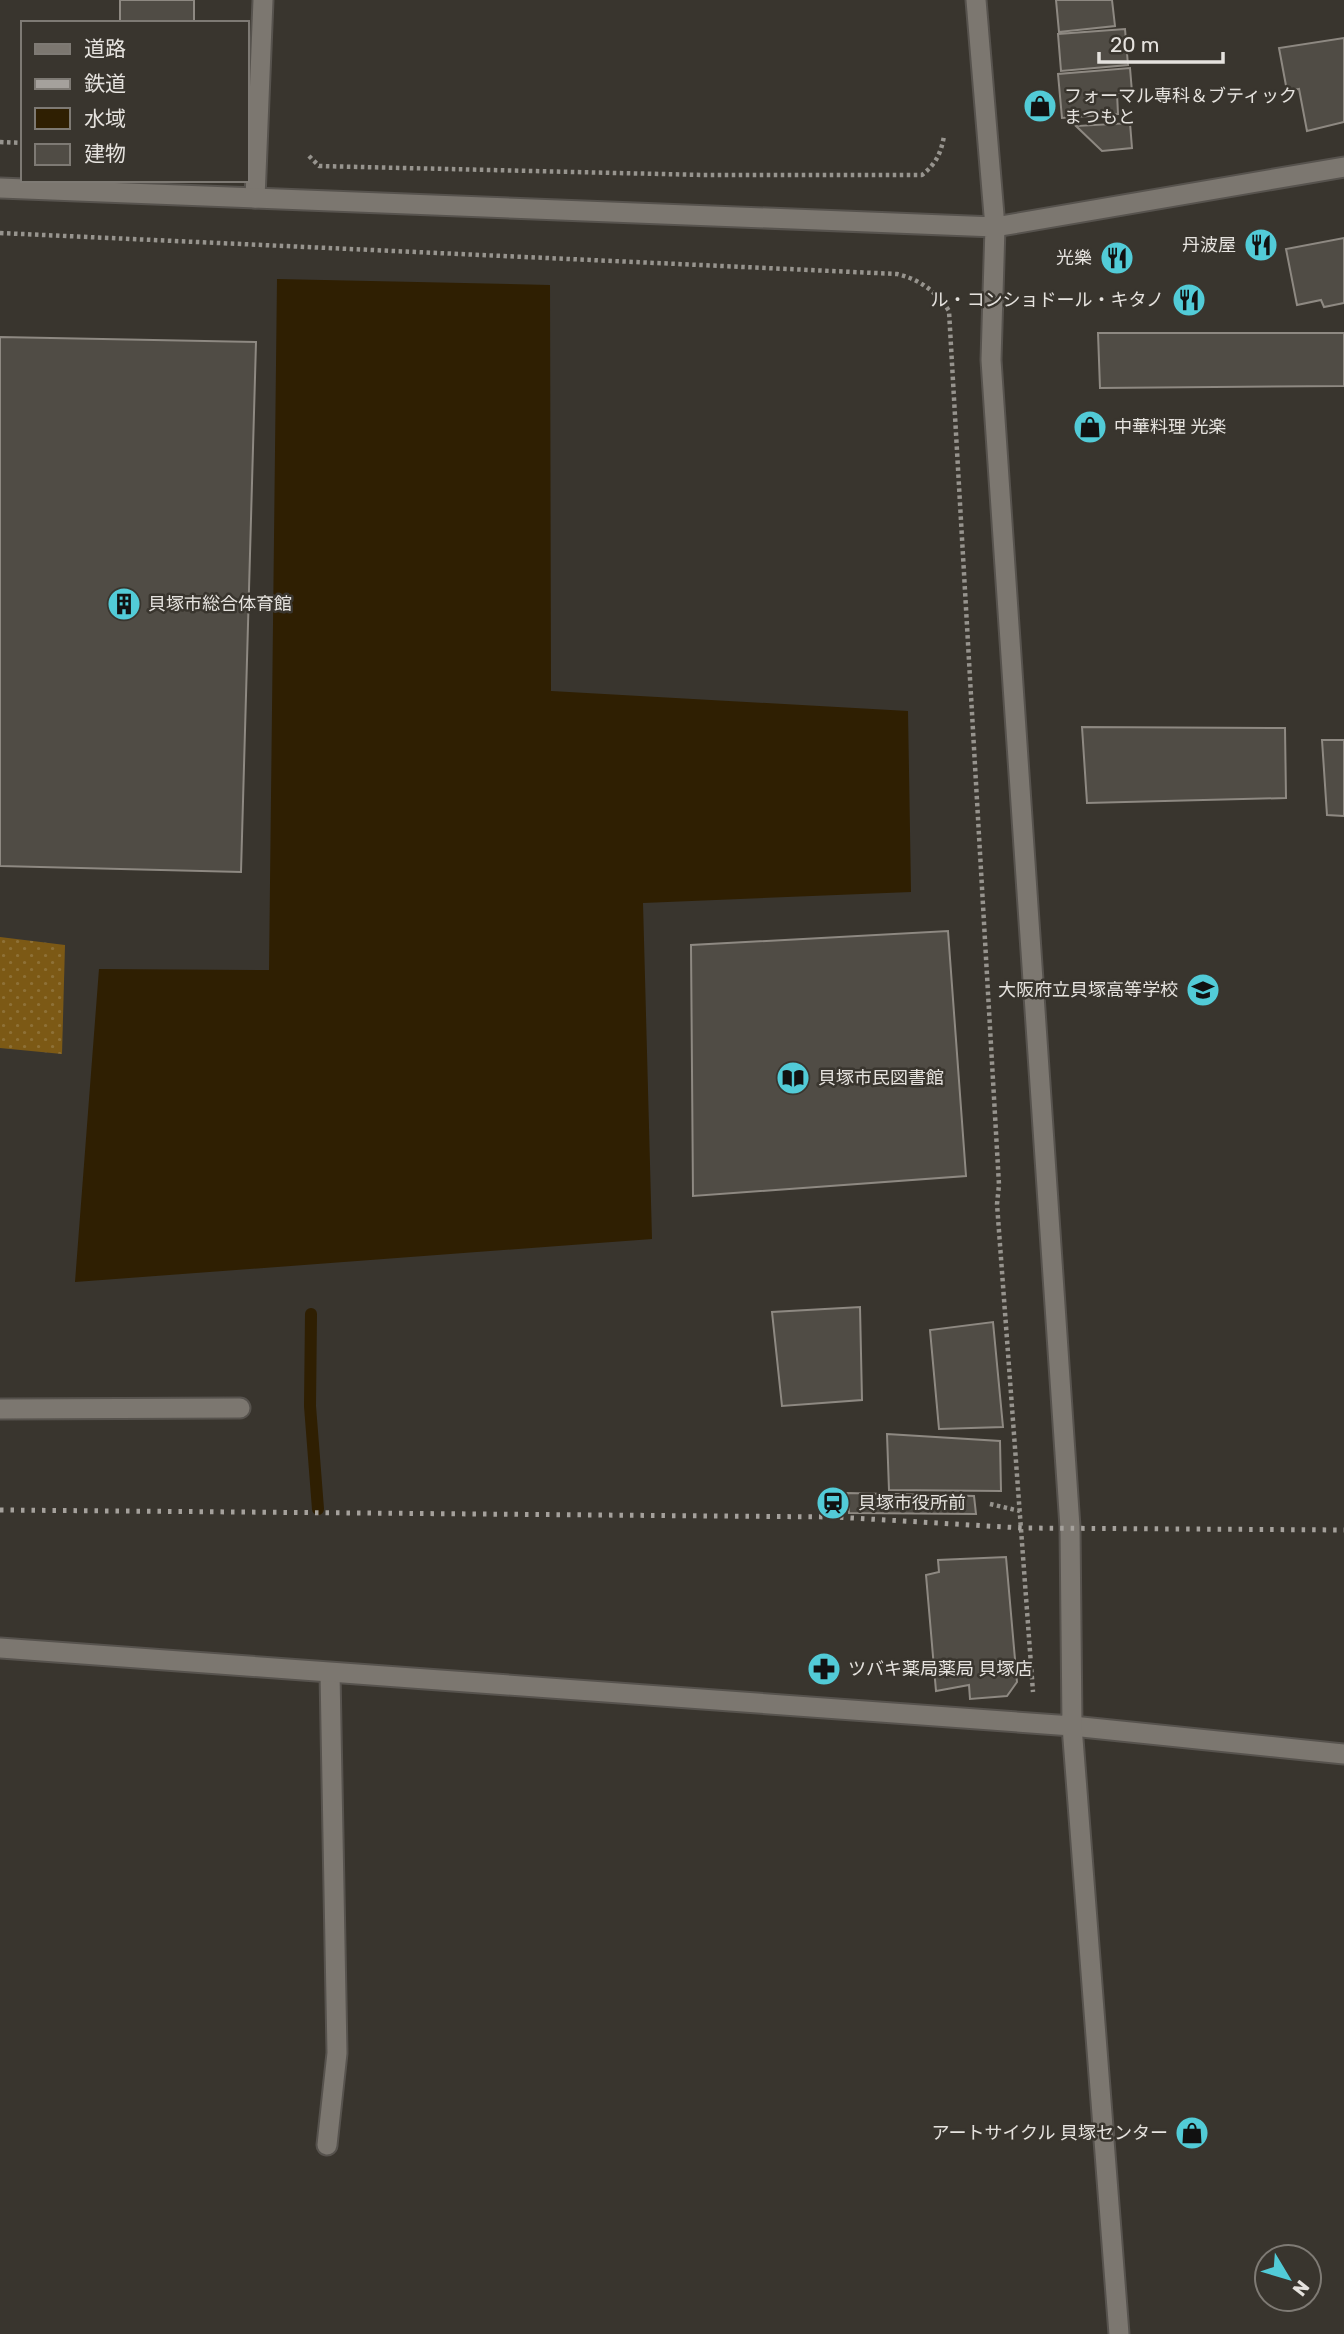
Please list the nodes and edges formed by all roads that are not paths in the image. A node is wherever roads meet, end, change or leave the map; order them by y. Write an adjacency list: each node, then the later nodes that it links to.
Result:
1 (263, 0): 5 (street)
2 (976, 0): 6 (street)
3 (1344, 167): 6 (street)
4 (0, 188): 5 (street)
5 (255, 198): 6 (street)
6 (995, 227): 11 (street)
7 (240, 1408): 8 (street)
8 (0, 1409)
9 (0, 1648): 10 (street)
10 (330, 1673): 11 (street); 13 (street)
11 (1072, 1726): 12 (street); 14 (street)
12 (1344, 1754)
13 (327, 2145)
14 (1119, 2334)

